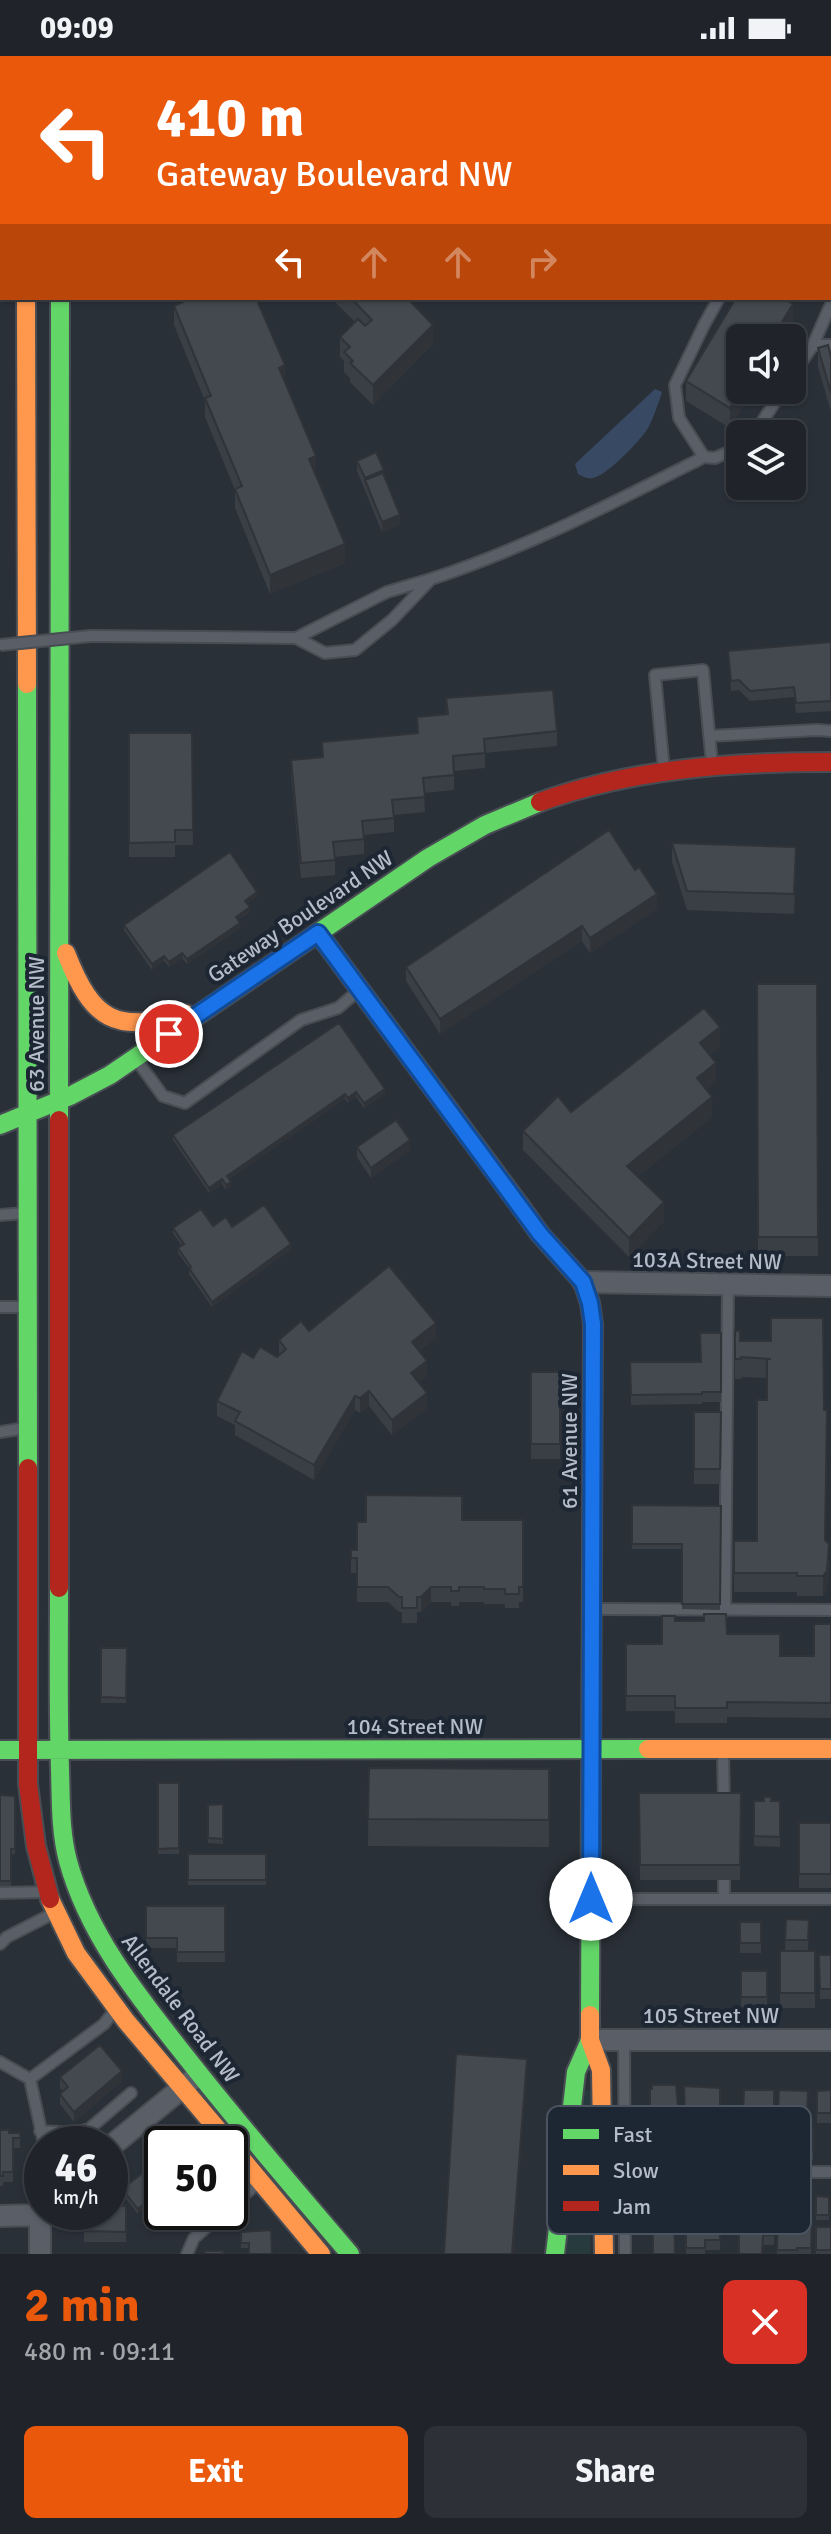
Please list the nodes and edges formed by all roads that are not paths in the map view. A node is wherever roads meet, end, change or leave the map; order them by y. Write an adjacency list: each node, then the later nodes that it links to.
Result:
1 (26, 300): 24 (main road, 63 Avenue NW)
2 (60, 300): 19 (main road, 63 Avenue NW)
3 (718, 300): 9 (lane)
4 (831, 304): 5 (lane)
5 (813, 345): 6 (lane); 7 (lane)
6 (831, 345)
7 (806, 355)
8 (726, 453): 9 (lane)
9 (704, 457): 10 (lane)
10 (431, 579): 11 (lane); 11 (lane)
11 (296, 638): 12 (lane, bridge)
12 (0, 645)
13 (831, 731): 14 (lane)
14 (710, 736): 16 (lane); 17 (lane)
15 (822, 760): 16 (main road, Gateway Boulevard NW)
16 (713, 766): 17 (main road, Gateway Boulevard NW)
17 (664, 771): 18 (main road, Gateway Boulevard NW)
18 (318, 933): 20 (main road, 61 Avenue NW); 21 (main road, Gateway Boulevard NW)
19 (60, 939): 21 (main road); 23 (main road, 63 Avenue NW)
20 (359, 990): 22 (lane); 28 (main road, 61 Avenue NW)
21 (206, 1009): 22 (main road, Gateway Boulevard NW)
22 (135, 1058): 23 (main road, Gateway Boulevard NW)
23 (59, 1101): 24 (main road, Gateway Boulevard NW); 43 (main road, 63 Avenue NW)
24 (27, 1114): 25 (main road, Gateway Boulevard NW); 26 (main road, 63 Avenue NW)
25 (0, 1125)
26 (27, 1213): 27 (lane); 32 (main road, 63 Avenue NW)
27 (0, 1215)
28 (583, 1282): 29 (street, 103A Street NW); 35 (main road, 61 Avenue NW)
29 (728, 1284): 30 (street, 103A Street NW); 37 (lane)
30 (831, 1286)
31 (0, 1307): 32 (lane)
32 (27, 1307): 33 (main road, 63 Avenue NW)
33 (27, 1427): 34 (lane); 42 (main road, 63 Avenue NW)
34 (0, 1432)
35 (593, 1609): 37 (lane); 38 (main road, 61 Avenue NW)
36 (831, 1610): 37 (lane)
37 (725, 1611)
38 (592, 1749): 39 (main road, 104 Street NW); 43 (main road, 104 Street NW); 48 (main road, 61 Avenue NW)
39 (723, 1749): 40 (main road, 104 Street NW); 44 (lane)
40 (831, 1749)
41 (0, 1750): 42 (main road, 104 Street NW)
42 (28, 1750): 43 (main road, 104 Street NW); 46 (main road, Allendale Road NW)
43 (59, 1751): 59 (main road, Allendale Road NW)
44 (724, 1808)
45 (724, 1880): 49 (lane)
46 (47, 1892): 47 (lane); 51 (main road, Allendale Road NW)
47 (0, 1893)
48 (591, 1899): 49 (lane); 55 (main road, 61 Avenue NW)
49 (724, 1899): 50 (lane)
50 (831, 1899)
51 (56, 1912): 52 (lane); 53 (main road, Allendale Road NW)
52 (0, 1944)
53 (117, 2009): 58 (lane); 59 (main road, Allendale Road NW)
54 (624, 2039): 55 (street, 105 Street NW); 56 (street, 105 Street NW); 63 (lane)
55 (590, 2040): 61 (main road, 61 Avenue NW); 62 (main road, 61 Avenue NW)
56 (831, 2040)
57 (0, 2062): 58 (lane)
58 (30, 2079): 64 (lane)
59 (192, 2081): 66 (main road, Allendale Road NW); 67 (street); 83 (main road, Allendale Road NW)
60 (131, 2093): 65 (lane)
61 (572, 2106)
62 (602, 2106)
63 (624, 2106)
64 (39, 2126)
65 (92, 2126)
66 (219, 2126)
67 (128, 2133)
68 (248, 2166): 71 (main road, Allendale Road NW)
69 (811, 2172): 70 (lane)
70 (831, 2172)
71 (260, 2181): 72 (lane); 80 (main road, Allendale Road NW)
72 (248, 2191)
73 (24, 2215): 74 (street)
74 (0, 2216)
75 (41, 2230): 81 (street)
76 (203, 2230): 82 (lane)
77 (557, 2234): 84 (main road, 61 Avenue NW)
78 (604, 2234): 85 (main road, 61 Avenue NW)
79 (625, 2234): 86 (lane)
80 (317, 2252)
81 (40, 2254)
82 (187, 2254)
83 (350, 2254)
84 (555, 2254)
85 (604, 2254)
86 (625, 2254)

